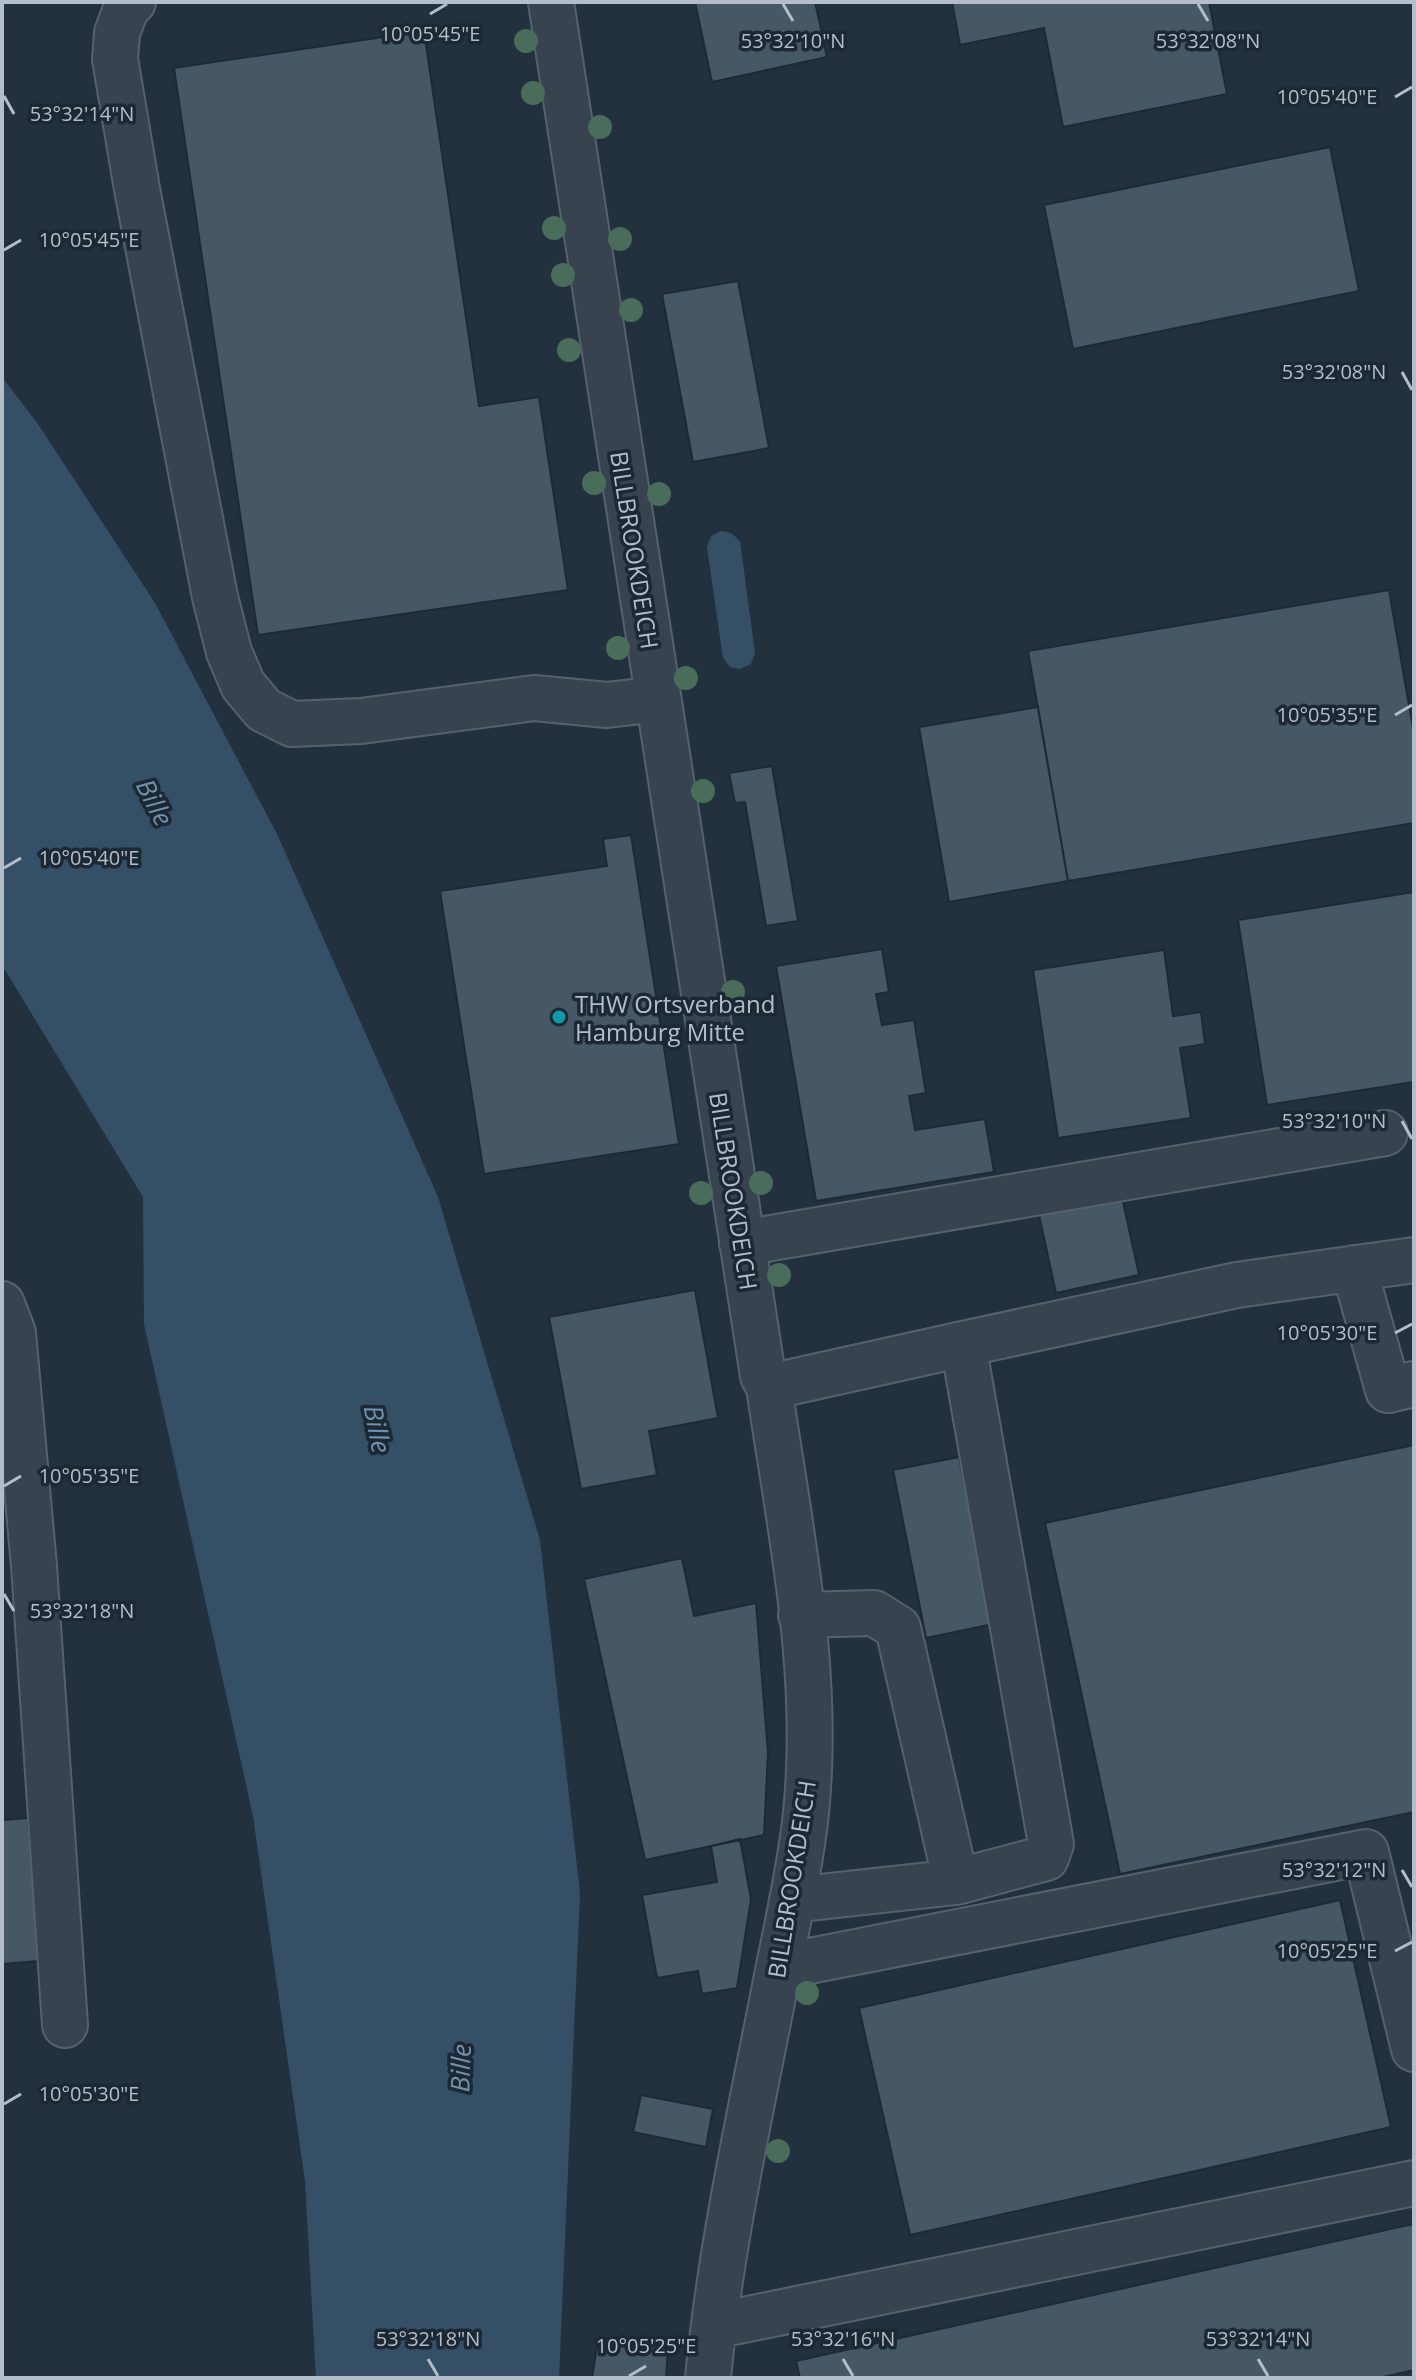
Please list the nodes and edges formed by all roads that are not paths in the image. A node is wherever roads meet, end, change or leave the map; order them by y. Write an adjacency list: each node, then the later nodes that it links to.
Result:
1 (133, 2): 3 (street)
2 (551, 2): 3 (street, BILLBROOKDEICH)
3 (658, 699): 5 (street, BILLBROOKDEICH)
4 (1385, 1133): 5 (street)
5 (742, 1243): 11 (street, BILLBROOKDEICH)
6 (1414, 1260): 7 (street)
7 (1354, 1268): 9 (street); 10 (street)
8 (2, 1304): 16 (street)
9 (963, 1344): 11 (street); 13 (street)
10 (1414, 1384)
11 (769, 1387): 12 (street, BILLBROOKDEICH)
12 (801, 1615): 13 (street); 14 (street, BILLBROOKDEICH)
13 (956, 1882): 14 (street)
14 (792, 1900): 15 (street, BILLBROOKDEICH)
15 (779, 1967): 17 (street); 19 (street, BILLBROOKDEICH)
16 (65, 2025)
17 (1414, 2049)
18 (1414, 2183): 19 (street)
19 (714, 2326): 20 (street, BILLBROOKDEICH)
20 (708, 2378)

